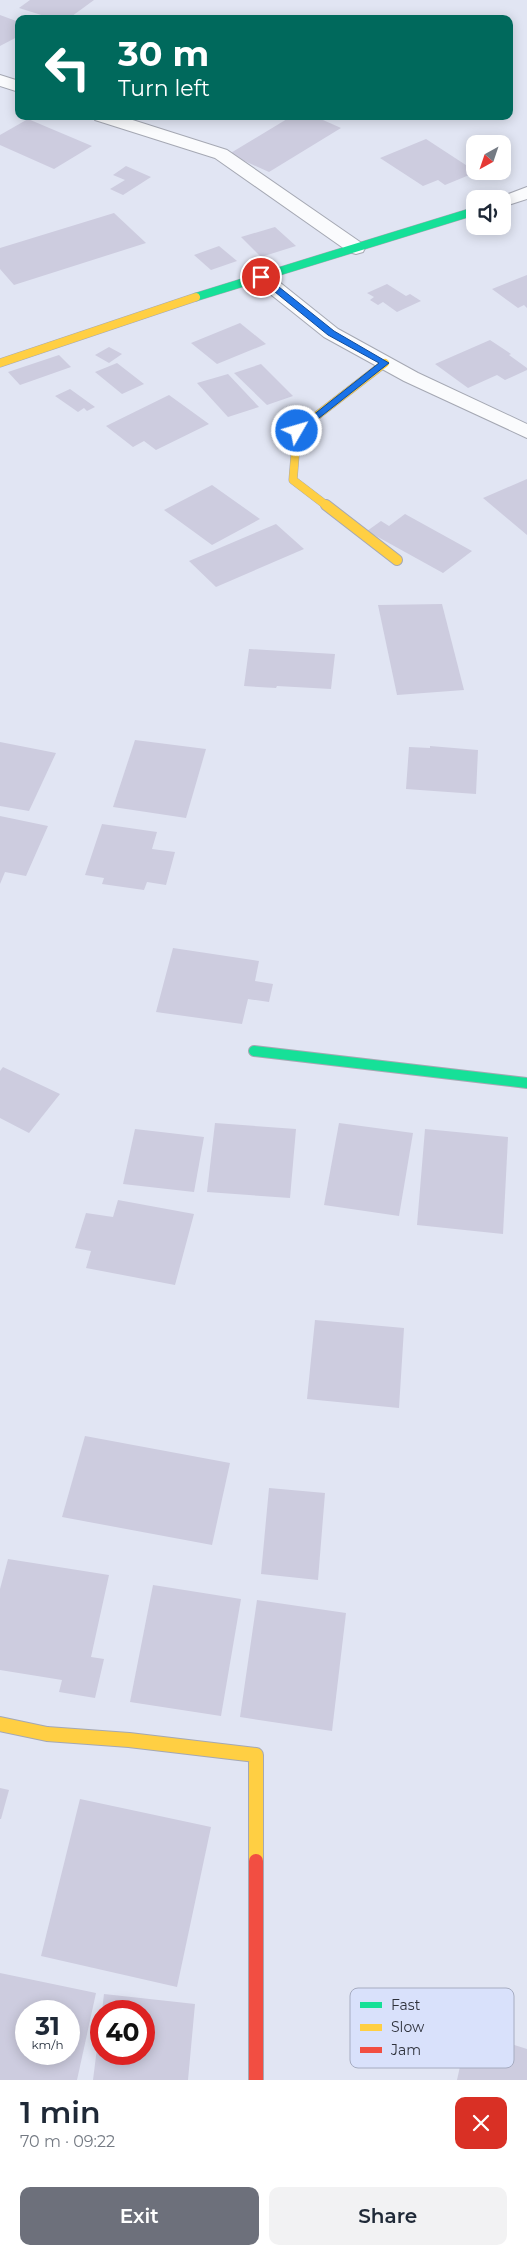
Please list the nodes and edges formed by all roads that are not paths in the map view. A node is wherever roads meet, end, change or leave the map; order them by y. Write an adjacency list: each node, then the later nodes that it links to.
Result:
1 (0, 80): 2 (street)
2 (15, 86)
3 (114, 120): 7 (street)
4 (513, 198): 5 (street)
5 (527, 208)
6 (466, 214): 7 (street)
7 (356, 248): 8 (street)
8 (261, 277): 9 (street); 10 (street)
9 (0, 363)
10 (385, 363): 11 (street); 12 (street)
11 (527, 432)
12 (396, 560)
13 (254, 1051): 14 (street)
14 (527, 1083)
15 (0, 1724): 16 (street)
16 (256, 2080)

